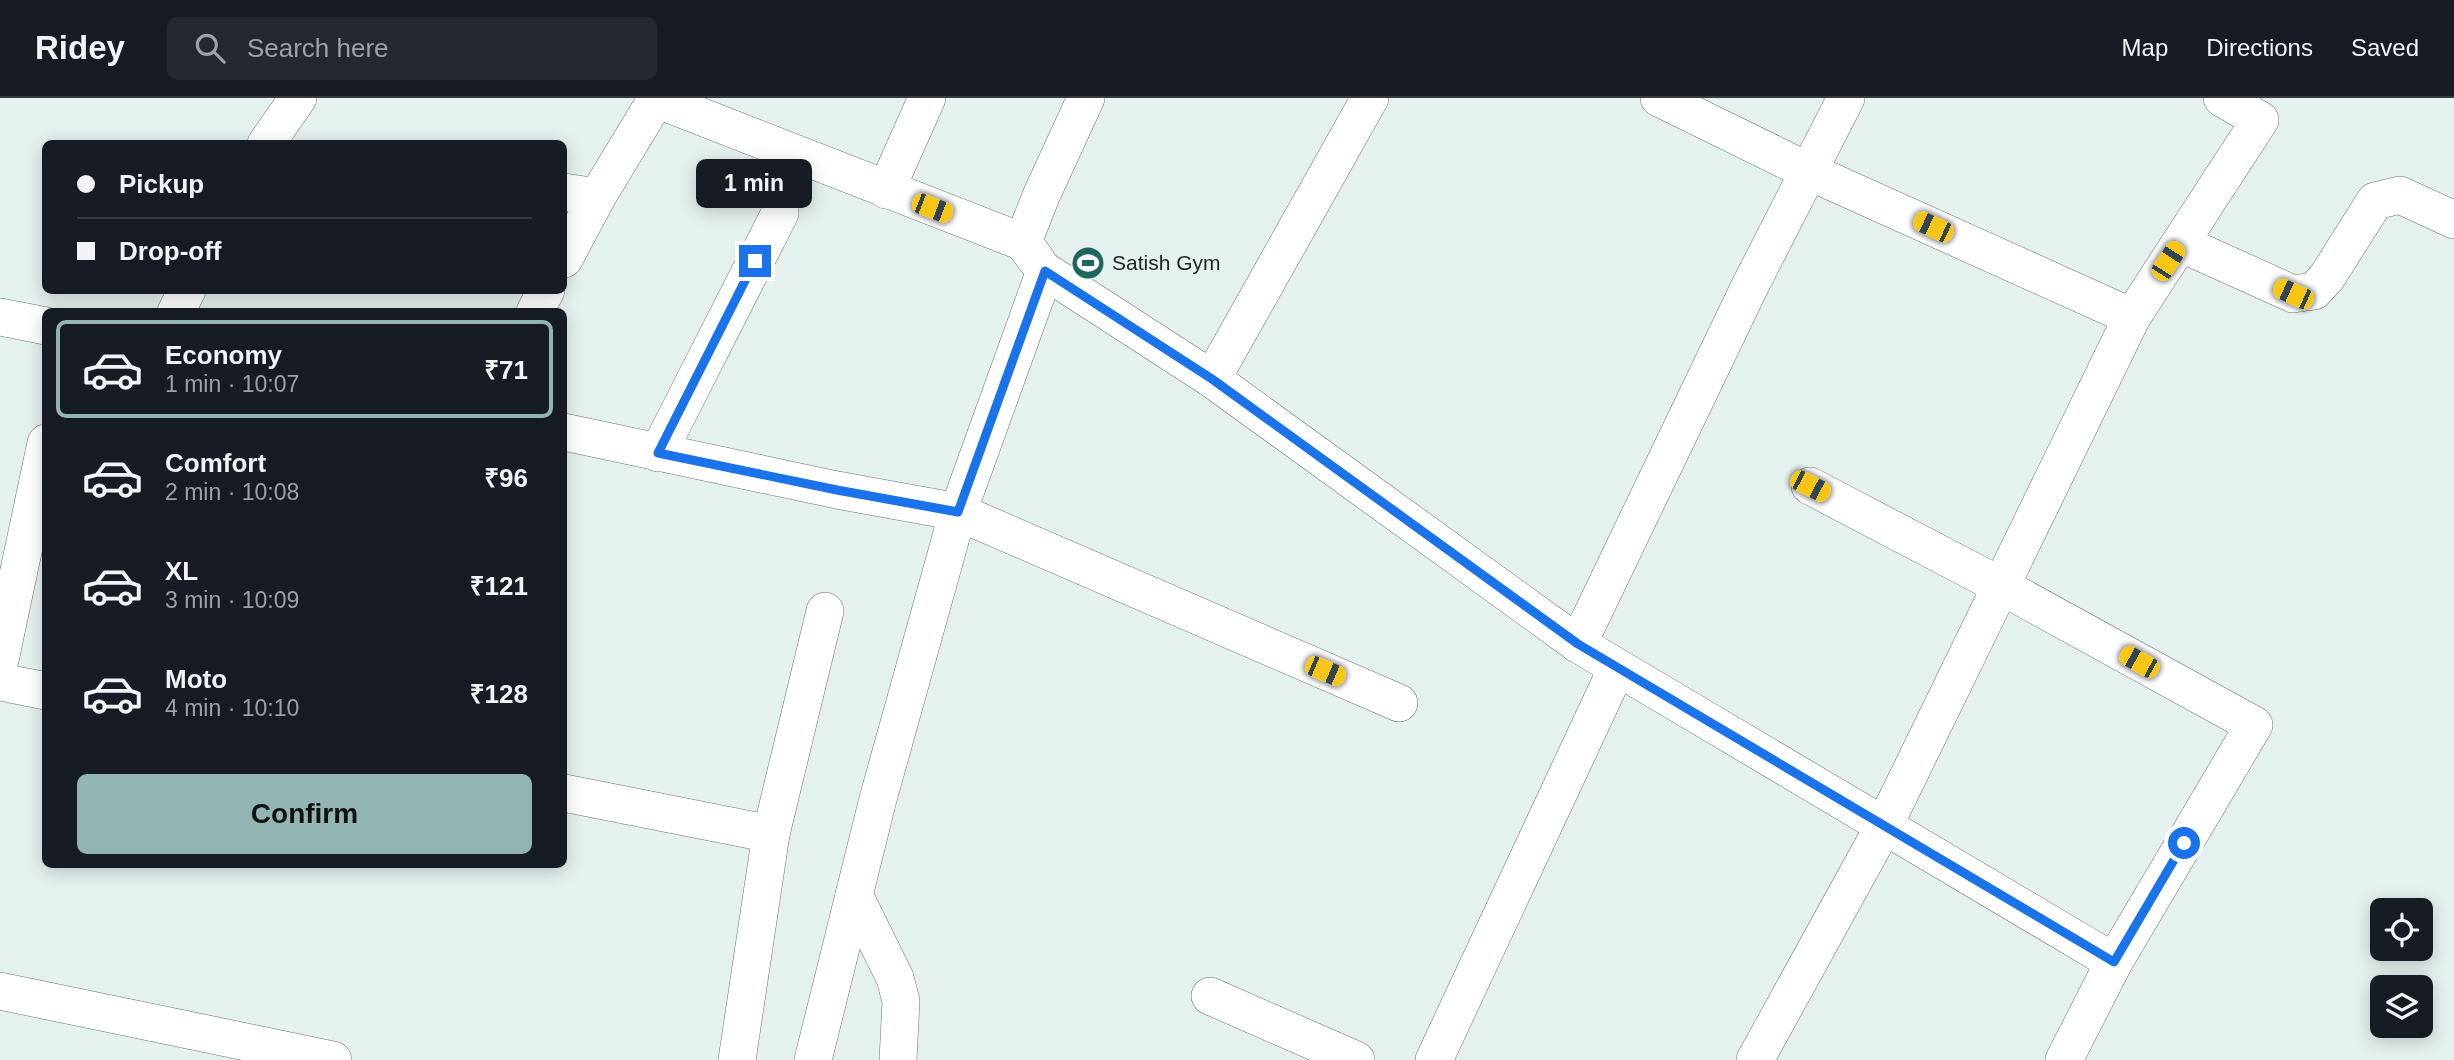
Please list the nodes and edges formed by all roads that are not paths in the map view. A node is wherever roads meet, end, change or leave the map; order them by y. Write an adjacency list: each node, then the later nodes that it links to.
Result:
1 (298, 98): 10 (street)
2 (927, 98): 12 (street)
3 (1086, 98): 16 (street)
4 (1370, 98): 23 (street)
5 (1659, 98): 11 (street)
6 (1846, 98): 11 (street)
7 (2222, 98): 9 (street)
8 (656, 99): 12 (street); 13 (street)
9 (2267, 109): 17 (street)
10 (269, 140)
11 (1808, 171): 21 (street); 31 (street)
12 (886, 190): 16 (street)
13 (580, 195): 18 (street)
14 (780, 213): 25 (street)
15 (2454, 220): 17 (street)
16 (1023, 242): 19 (street)
17 (2180, 243): 21 (street)
18 (567, 246)
19 (1045, 271): 23 (street); 28 (street)
20 (0, 317): 22 (street)
21 (2132, 317): 29 (street)
22 (42, 325)
23 (1212, 379): 31 (street)
24 (567, 433): 25 (street)
25 (658, 453): 28 (street)
26 (42, 462): 32 (street)
27 (1810, 486): 29 (street)
28 (958, 512): 36 (street); 40 (street)
29 (2001, 586): 38 (street); 41 (street)
30 (825, 611): 39 (street)
31 (1578, 644): 33 (street)
32 (0, 660)
33 (1617, 668): 38 (street); 49 (street)
34 (0, 682): 35 (street)
35 (42, 690)
36 (1399, 703)
37 (567, 794): 39 (street)
38 (1885, 824): 41 (street); 50 (street)
39 (771, 834): 45 (street)
40 (854, 895): 46 (street); 47 (street)
41 (2114, 962): 51 (street)
42 (0, 991): 44 (street)
43 (1210, 996): 48 (street)
44 (333, 1060)
45 (737, 1060)
46 (813, 1060)
47 (898, 1060)
48 (1356, 1060)
49 (1434, 1060)
50 (1755, 1060)
51 (2064, 1060)

